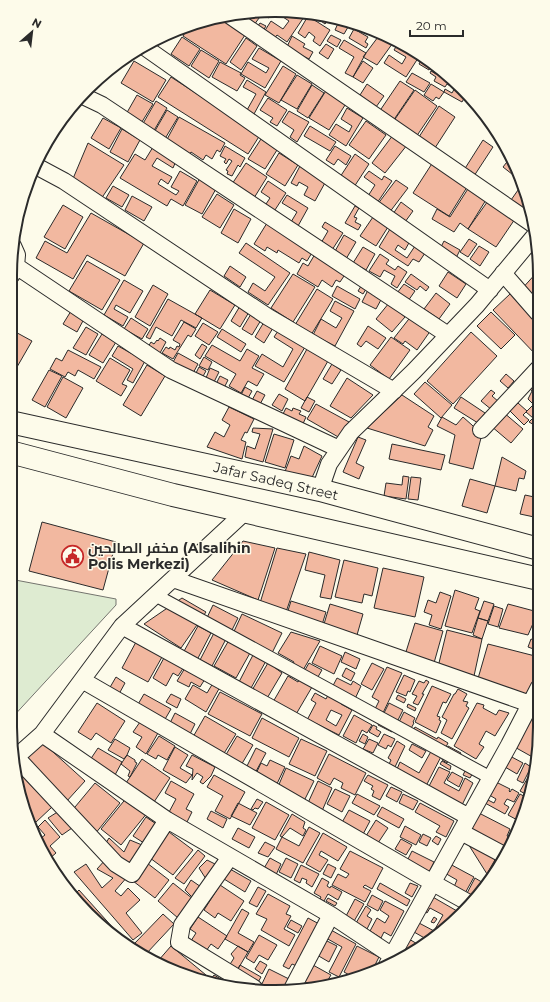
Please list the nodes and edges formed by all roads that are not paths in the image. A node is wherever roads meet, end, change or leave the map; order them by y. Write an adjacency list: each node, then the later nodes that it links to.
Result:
1 (236, 20): 5 (street)
2 (150, 50): 9 (street)
3 (88, 98): 11 (street)
4 (41, 168): 13 (street)
5 (527, 220)
6 (531, 240): 7 (street)
7 (504, 273): 9 (street); 10 (street)
8 (17, 274): 16 (street)
9 (490, 290): 11 (street)
10 (533, 307)
11 (448, 335): 13 (street)
12 (533, 374): 15 (street)
13 (394, 391): 16 (street)
14 (17, 424): 18 (main road, Jafar Sadeq Street)
15 (481, 430)
16 (339, 449): 18 (street)
17 (17, 454): 19 (main road)
18 (320, 490): 20 (main road, Jafar Sadeq Street)
19 (245, 512): 21 (main road); 22 (street)
20 (533, 547)
21 (533, 578)
22 (173, 579): 23 (street); 26 (street)
23 (155, 595): 24 (street); 31 (street)
24 (122, 626): 25 (street); 32 (street)
25 (82, 680): 28 (street); 37 (street)
26 (533, 705)
27 (533, 709): 31 (street)
28 (42, 734): 29 (street); 33 (street)
29 (19, 756)
30 (19, 761): 33 (street)
31 (491, 778): 32 (street)
32 (469, 817): 34 (street)
33 (166, 820): 36 (street)
34 (461, 832): 35 (street); 37 (street)
35 (500, 853)
36 (230, 857): 39 (street); 42 (street)
37 (433, 883): 38 (street); 40 (street)
38 (465, 901)
39 (331, 915): 41 (street); 43 (street)
40 (395, 955)
41 (389, 958)
42 (246, 983)
43 (295, 984)

